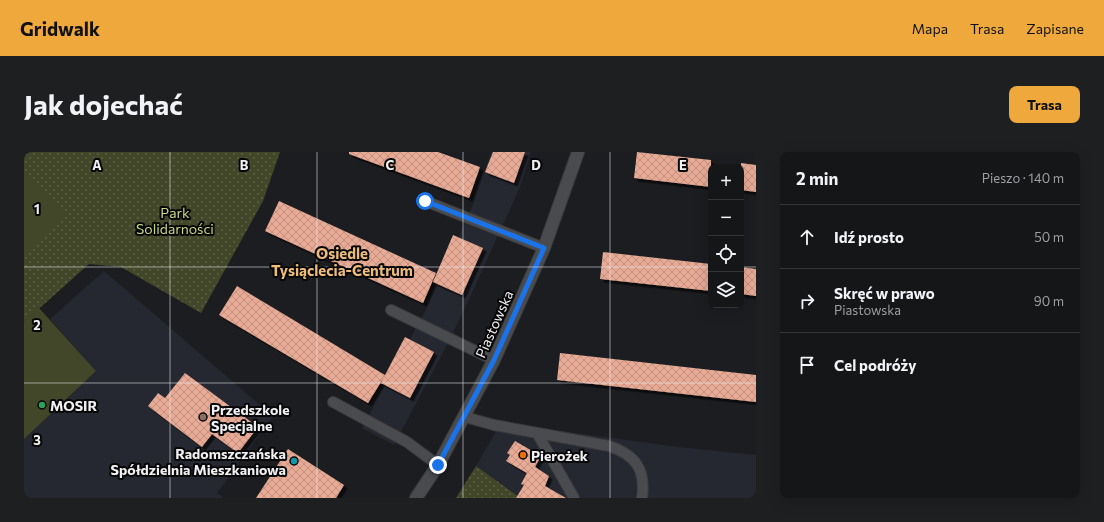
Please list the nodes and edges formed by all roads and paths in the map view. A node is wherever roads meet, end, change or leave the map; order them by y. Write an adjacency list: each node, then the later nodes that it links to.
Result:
1 (578, 152): 3 (street, Piastowska)
2 (425, 201): 3 (lane)
3 (544, 248): 5 (street, Piastowska)
4 (391, 310): 5 (lane)
5 (494, 360): 7 (street, Piastowska)
6 (333, 402): 9 (lane)
7 (465, 417): 8 (lane); 9 (street, Piastowska)
8 (537, 433): 11 (lane); 12 (lane)
9 (438, 465): 10 (street, Piastowska)
10 (416, 498)
11 (574, 498)
12 (642, 498)

